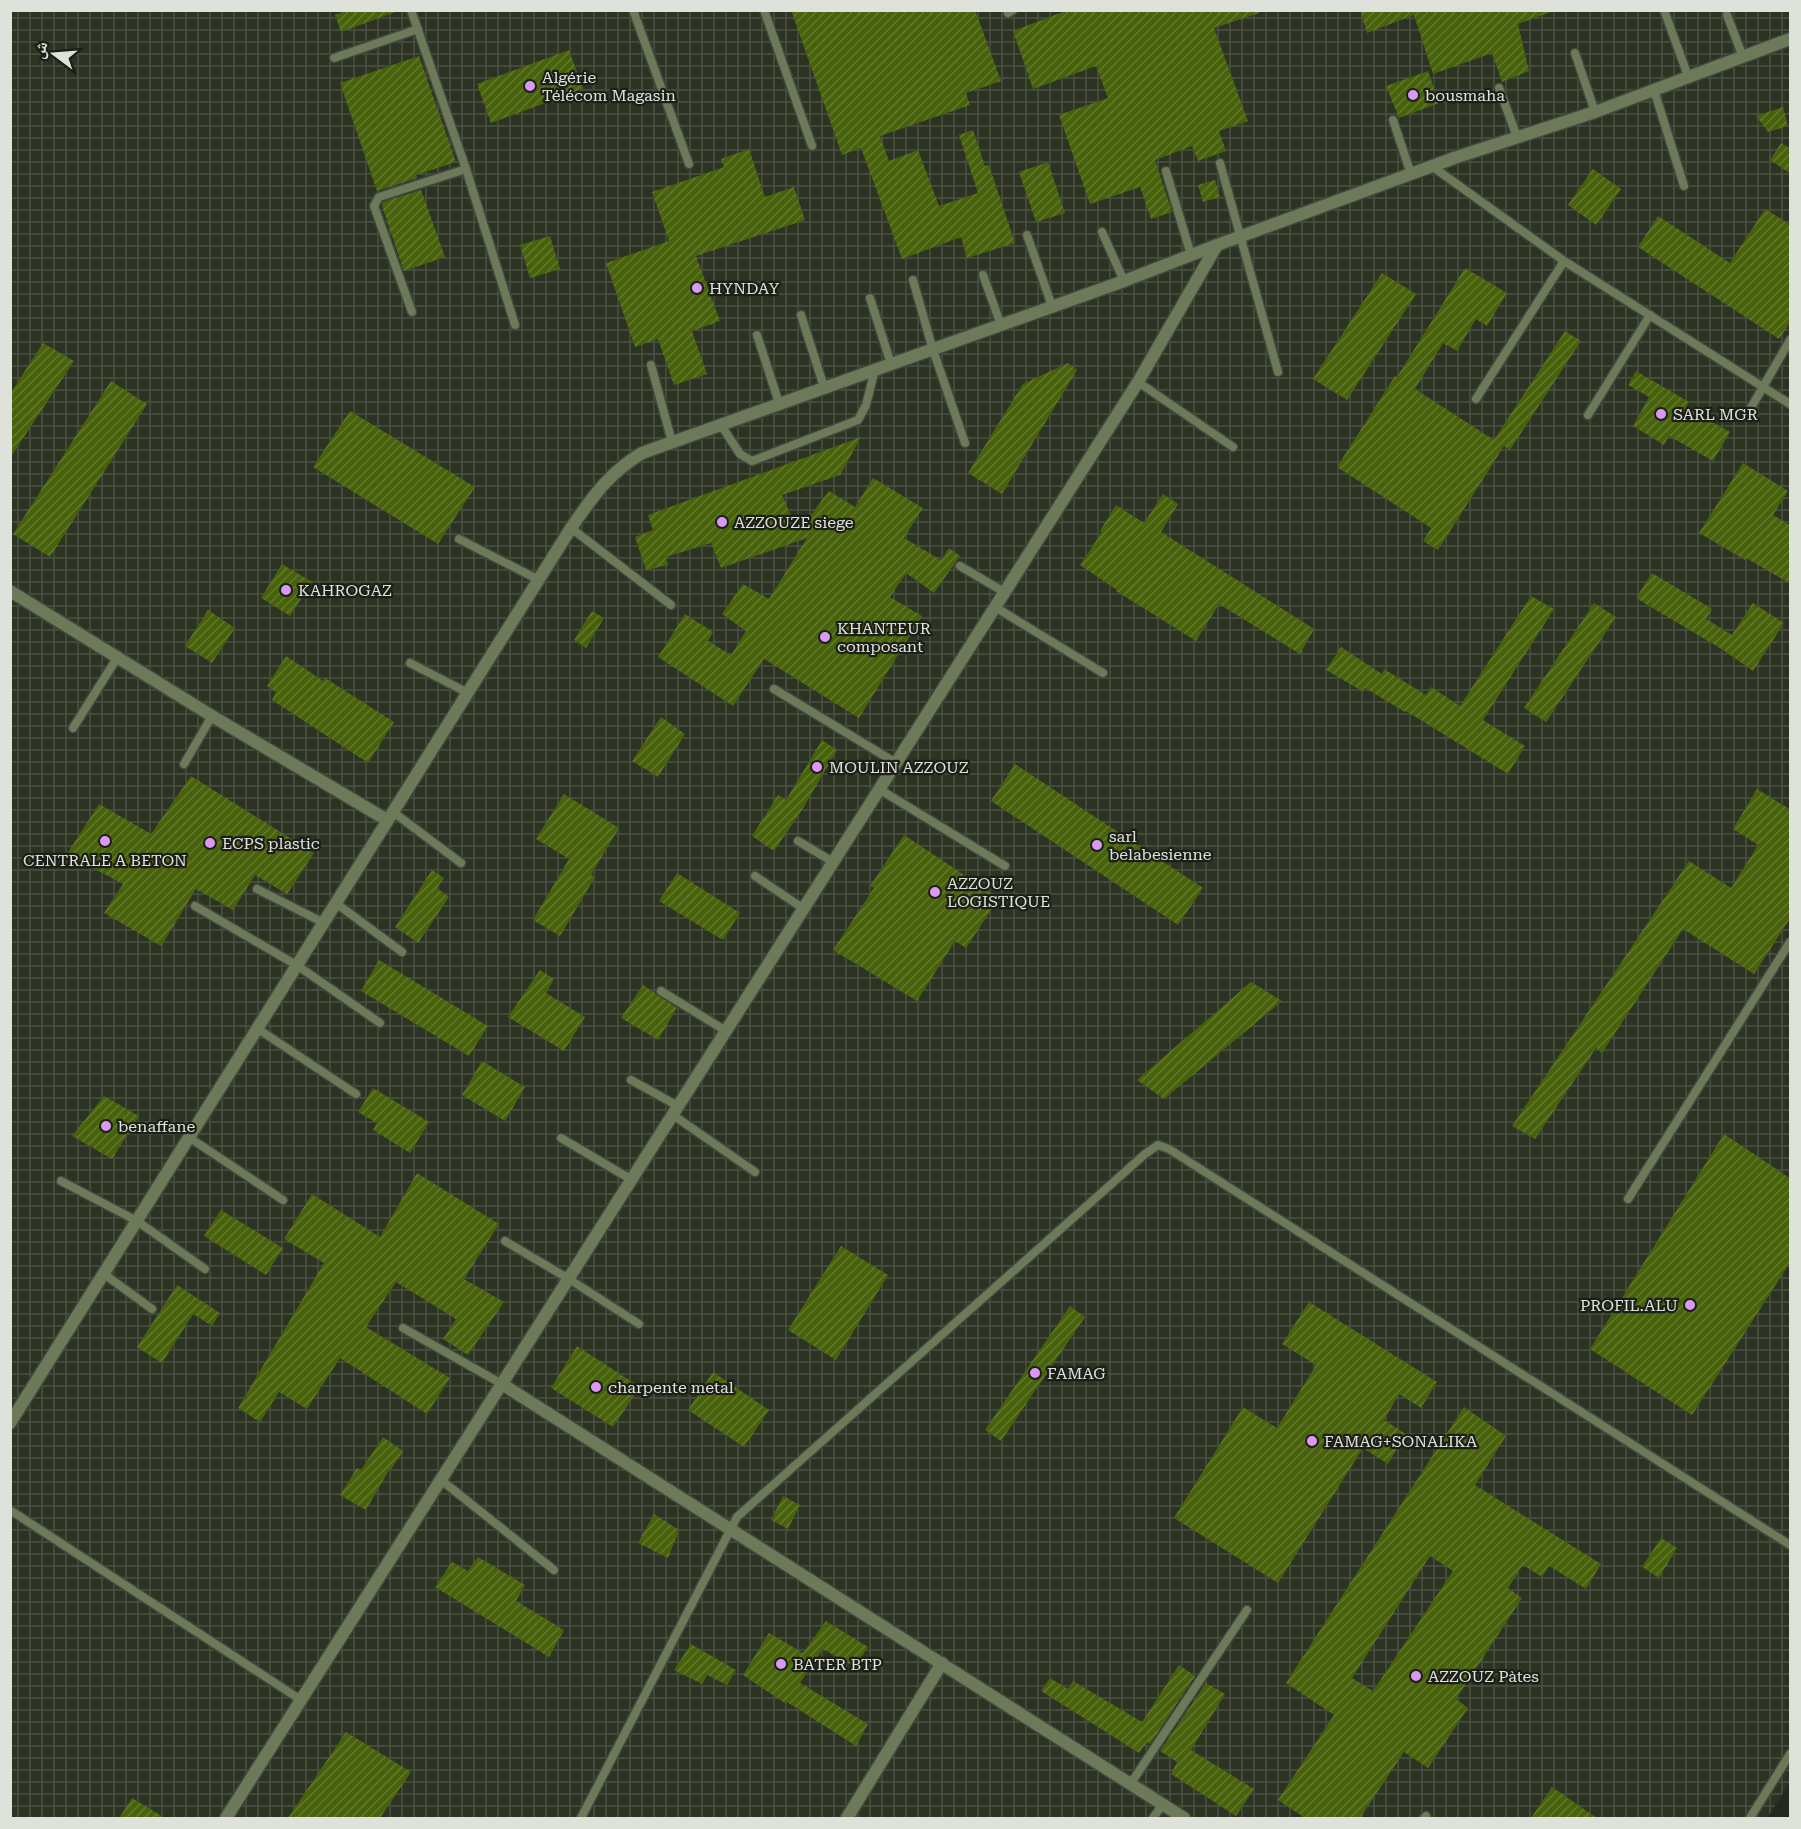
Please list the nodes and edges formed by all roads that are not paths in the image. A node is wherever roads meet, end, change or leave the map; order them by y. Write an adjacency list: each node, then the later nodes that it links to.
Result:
1 (411, 10): 6 (lane)
2 (633, 10): 19 (lane)
3 (764, 10): 17 (lane)
4 (1664, 10): 11 (lane)
5 (1727, 15): 9 (lane)
6 (418, 28): 10 (lane); 21 (lane)
7 (1791, 39): 9 (street)
8 (1575, 53): 14 (lane)
9 (1743, 57): 11 (street)
10 (334, 58)
11 (1688, 76): 13 (street)
12 (1499, 88): 16 (lane)
13 (1654, 90): 14 (street); 24 (lane)
14 (1595, 112): 16 (street)
15 (1393, 120): 23 (lane)
16 (1517, 137): 20 (street)
17 (812, 146)
18 (1220, 163): 27 (lane)
19 (689, 164)
20 (1433, 167): 23 (street); 30 (lane)
21 (466, 169): 36 (lane); 39 (lane)
22 (1166, 171): 29 (lane)
23 (1411, 174): 27 (street)
24 (1684, 186)
25 (1102, 232): 33 (lane)
26 (1027, 235): 35 (lane)
27 (1240, 236): 28 (street); 47 (lane)
28 (1217, 245): 29 (street); 48 (street)
29 (1191, 255): 33 (street)
30 (1564, 261): 38 (lane); 51 (lane)
31 (983, 275): 40 (lane)
32 (913, 280): 43 (lane)
33 (1124, 281): 35 (street)
34 (870, 298): 44 (lane)
35 (1052, 306): 40 (street)
36 (412, 312)
37 (801, 315): 49 (lane)
38 (1650, 315): 50 (lane); 55 (lane)
39 (515, 325)
40 (1001, 325): 43 (street)
41 (757, 335): 52 (lane)
42 (1791, 340): 50 (lane)
43 (933, 350): 44 (street); 58 (lane)
44 (891, 364): 46 (street)
45 (651, 365): 57 (lane)
46 (875, 369): 49 (street); 56 (lane)
47 (1278, 372)
48 (1138, 382): 59 (lane); 65 (street)
49 (824, 387): 52 (street)
50 (1763, 387): 53 (lane); 54 (lane)
51 (1476, 399)
52 (779, 403): 56 (street)
53 (1791, 404)
54 (1748, 413)
55 (1588, 415)
56 (721, 425): 57 (street)
57 (672, 442): 60 (street)
58 (966, 444)
59 (1233, 447)
60 (571, 528): 63 (street); 66 (lane)
61 (459, 539): 63 (lane)
62 (960, 566): 65 (lane)
63 (539, 580): 72 (street)
64 (10, 591): 68 (street)
65 (1004, 592): 67 (street)
66 (671, 605)
67 (995, 607): 70 (lane); 75 (street)
68 (117, 658): 73 (street); 74 (lane)
69 (410, 663): 72 (lane)
70 (1103, 673)
71 (774, 689): 75 (lane)
72 (468, 693): 78 (street)
73 (212, 716): 76 (lane); 78 (street)
74 (73, 728)
75 (896, 763): 77 (street)
76 (184, 764)
77 (879, 789): 80 (street); 82 (lane)
78 (390, 816): 81 (lane); 85 (street)
79 (798, 841): 80 (lane)
80 (833, 862): 87 (street)
81 (461, 863)
82 (1005, 866)
83 (755, 876): 87 (lane)
84 (257, 889): 88 (lane)
85 (337, 904): 88 (street); 90 (lane)
86 (195, 906): 91 (lane)
87 (804, 909): 95 (street)
88 (324, 923): 91 (street)
89 (1791, 942): 104 (lane)
90 (402, 952)
91 (298, 966): 93 (lane); 94 (street)
92 (661, 991): 95 (lane)
93 (380, 1023)
94 (258, 1029): 97 (lane); 99 (street)
95 (726, 1031): 98 (street)
96 (631, 1080): 98 (lane)
97 (356, 1094)
98 (676, 1111): 101 (lane); 102 (street)
99 (190, 1138): 105 (lane); 106 (street)
100 (561, 1138): 102 (lane)
101 (754, 1172)
102 (632, 1180): 110 (street)
103 (61, 1181): 106 (lane)
104 (1628, 1199)
105 (283, 1200)
106 (137, 1221): 108 (lane); 109 (street)
107 (505, 1241): 110 (lane)
108 (205, 1269)
109 (104, 1274): 111 (lane); 115 (street)
110 (569, 1279): 112 (lane); 114 (street)
111 (153, 1309)
112 (639, 1324)
113 (404, 1328): 114 (lane)
114 (502, 1384): 117 (street); 119 (street)
115 (15, 1406): 116 (street)
116 (10, 1423)
117 (441, 1480): 121 (lane); 124 (street)
118 (10, 1510): 124 (lane)
119 (730, 1528): 120 (lane); 123 (street); 129 (lane)
120 (1791, 1545)
121 (554, 1570)
122 (1246, 1610): 126 (lane)
123 (942, 1663): 126 (street); 130 (street)
124 (301, 1700): 128 (street)
125 (1791, 1754): 133 (lane)
126 (1131, 1784): 127 (street)
127 (1163, 1804): 131 (lane); 132 (street)
128 (226, 1818)
129 (581, 1818)
130 (847, 1818)
131 (1153, 1818)
132 (1184, 1818)
133 (1750, 1818)

